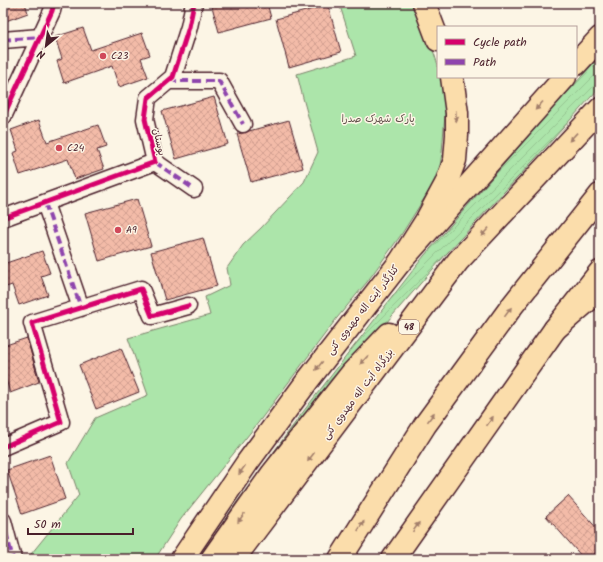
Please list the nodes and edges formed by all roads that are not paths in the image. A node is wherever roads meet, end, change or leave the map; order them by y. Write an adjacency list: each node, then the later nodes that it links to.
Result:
1 (54, 3): 4 (street)
2 (194, 3): 11 (street, بوستان)
3 (424, 3): 5 (main road)
4 (40, 37): 7 (street); 13 (street)
5 (437, 37)
6 (600, 38): 8 (main road)
7 (3, 40)
8 (577, 63)
9 (452, 78): 21 (main road, one-way to 21)
10 (564, 78): 21 (main road, کنارگذر آیت اله مهدوی کنی, one-way to 21)
11 (169, 81): 14 (street); 15 (street, بوستان)
12 (600, 109): 20 (main road, بزرگراه آیت اله مهدوی کنی / 48, one-way to 20)
13 (3, 117)
14 (243, 124)
15 (155, 162): 16 (street); 18 (street, بوستان)
16 (194, 189)
17 (600, 195): 33 (main road, one-way to 17)
18 (45, 203): 19 (street, بوستان); 25 (street)
19 (3, 218)
20 (458, 261): 31 (main road, one-way to 31); 32 (main road, بزرگراه آیت اله مهدوی کنی / 48, one-way to 32)
21 (400, 262): 30 (main road, کنارگذر آیت اله مهدوی کنی, one-way to 30)
22 (600, 272): 26 (main road)
23 (600, 290): 26 (main road)
24 (188, 306): 25 (street)
25 (81, 308): 27 (street)
26 (555, 329): 34 (main road, one-way to 26)
27 (3, 447)
28 (3, 521): 29 (street)
29 (13, 559)
30 (182, 559)
31 (212, 559)
32 (234, 559)
33 (340, 559)
34 (393, 559)

